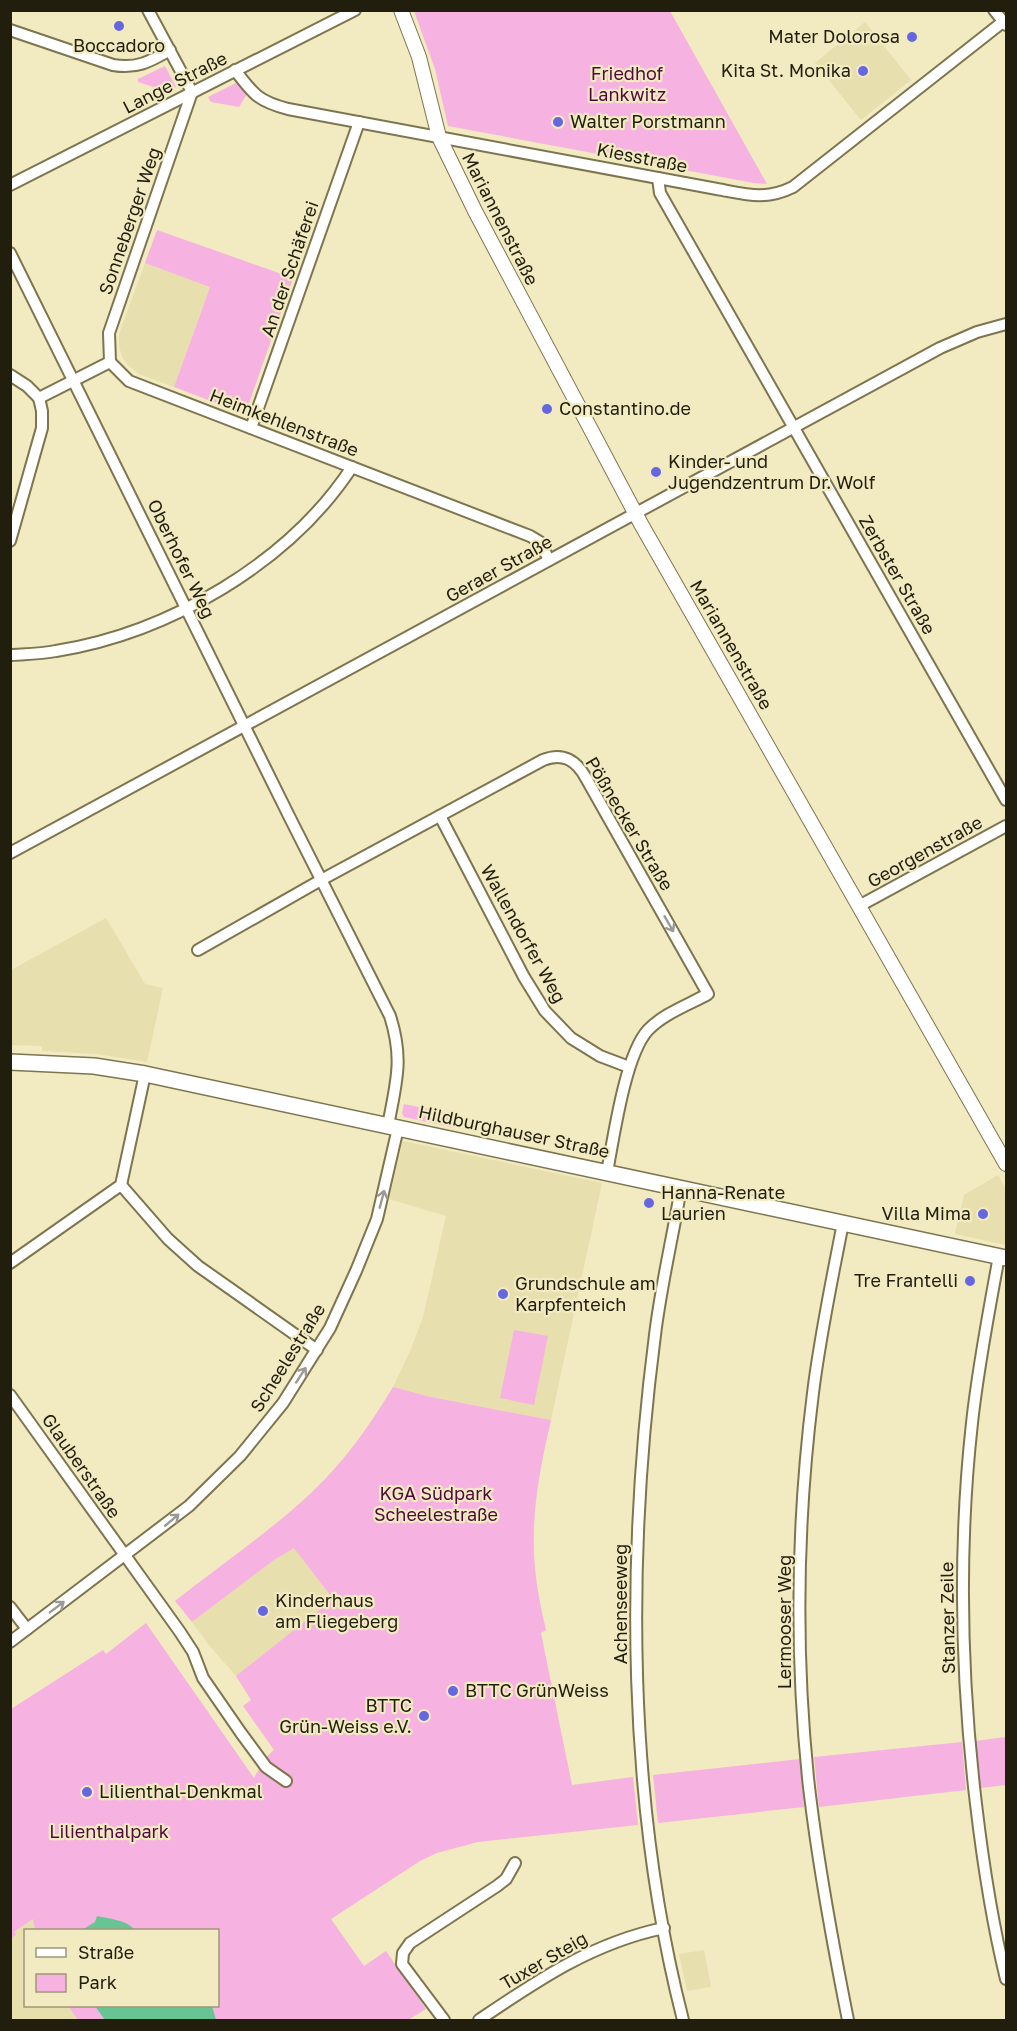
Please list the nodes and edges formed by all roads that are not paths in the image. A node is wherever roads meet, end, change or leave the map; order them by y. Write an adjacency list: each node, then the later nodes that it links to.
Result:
1 (148, 10): 7 (street)
2 (355, 10): 8 (street, Lange Straße)
3 (401, 10): 11 (street, Mariannenstraße)
4 (994, 10): 5 (street)
5 (1005, 23): 12 (street, Kiesstraße)
6 (10, 30): 7 (street)
7 (170, 50): 9 (street)
8 (235, 70): 9 (street, Lange Straße); 10 (street, Kiesstraße)
9 (192, 92): 13 (street, Lange Straße); 16 (street, Sonneberger Weg)
10 (359, 122): 11 (street, Kiesstraße); 21 (street, An der Schäferei)
11 (439, 137): 12 (street, Kiesstraße); 23 (street, Mariannenstraße)
12 (658, 178): 20 (street, Zerbster Straße)
13 (10, 185)
14 (10, 253): 18 (street, Oberhofer Weg)
15 (1006, 324): 20 (street, Geraer Straße)
16 (110, 362): 18 (street); 21 (street, Heimkehlenstraße)
17 (10, 375): 19 (street)
18 (74, 379): 19 (street); 26 (street, Oberhofer Weg)
19 (39, 398): 24 (street)
20 (794, 427): 23 (street, Geraer Straße); 29 (street, Zerbster Straße)
21 (251, 428): 22 (street, Heimkehlenstraße)
22 (352, 468): 25 (street, Heimkehlenstraße); 26 (street)
23 (635, 513): 25 (street, Geraer Straße); 34 (street, Mariannenstraße)
24 (10, 541)
25 (549, 560): 28 (street, Geraer Straße)
26 (187, 608): 27 (street); 28 (street, Oberhofer Weg)
27 (10, 655)
28 (245, 724): 32 (street, Geraer Straße); 33 (street, Oberhofer Weg)
29 (1006, 800)
30 (440, 816): 33 (street, Pößnecker Straße); 37 (street, Wallendorfer Weg); 37 (street, Pößnecker Straße, one-way to 37)
31 (1006, 826): 34 (street, Georgenstraße)
32 (10, 853)
33 (321, 880): 35 (street); 39 (street, Oberhofer Weg)
34 (859, 906): 40 (street, Mariannenstraße)
35 (198, 950)
36 (10, 1062): 38 (main road, Hildburghauser Straße)
37 (629, 1067): 41 (street)
38 (146, 1074): 39 (main road, Hildburghauser Straße); 42 (street)
39 (393, 1127): 41 (main road, Hildburghauser Straße); 47 (street, Scheelestraße, one-way to 39)
40 (1006, 1164)
41 (607, 1172): 43 (main road, Hildburghauser Straße)
42 (121, 1185): 46 (street); 47 (street)
43 (681, 1187): 44 (main road, Hildburghauser Straße); 55 (street, Achenseeweg)
44 (843, 1223): 45 (main road, Hildburghauser Straße); 60 (street, Lermooser Weg)
45 (1003, 1257): 56 (street, Stanzer Zeile)
46 (10, 1263)
47 (317, 1350): 49 (street, Scheelestraße, one-way to 47)
48 (10, 1395): 49 (street, Glauberstraße)
49 (125, 1556): 51 (street, Scheelestraße, one-way to 49); 53 (street)
50 (10, 1607): 51 (street)
51 (27, 1629): 52 (street, Scheelestraße)
52 (10, 1642)
53 (286, 1781)
54 (515, 1863): 57 (street)
55 (664, 1928): 58 (street, Tuxer Steig); 59 (street, Achenseeweg)
56 (1006, 1979)
57 (444, 2020)
58 (479, 2020)
59 (683, 2020)
60 (848, 2020)

